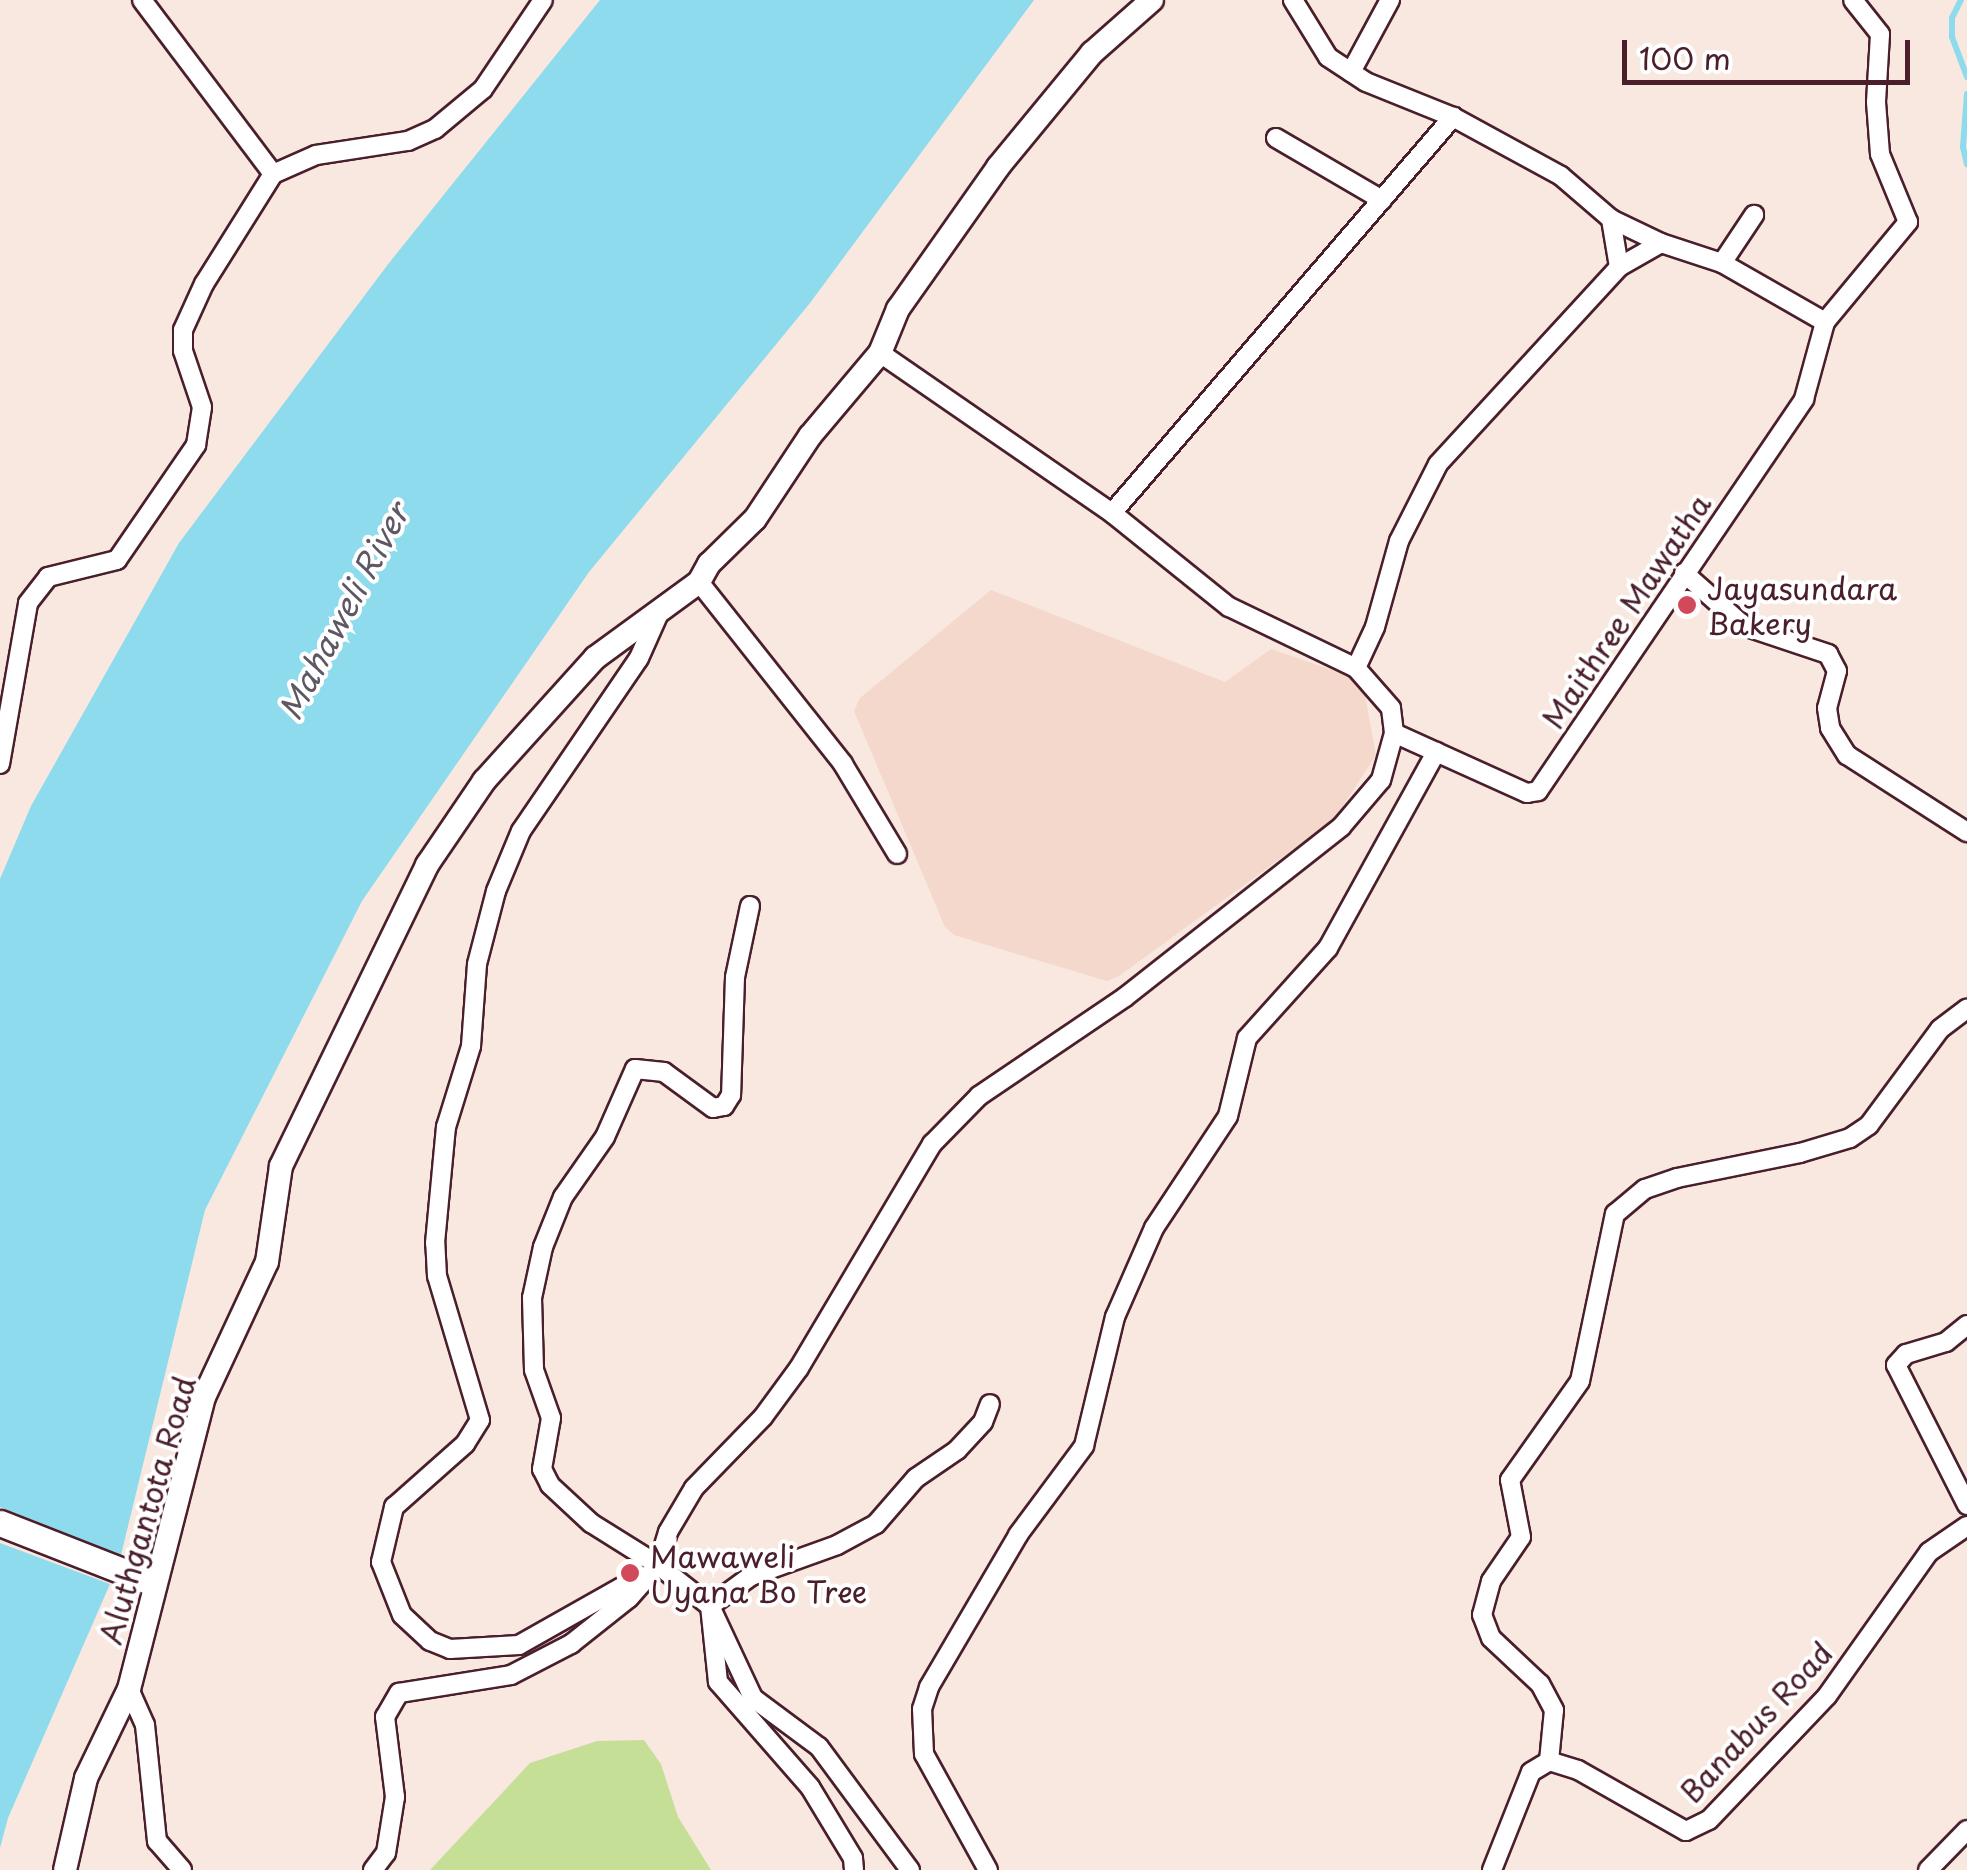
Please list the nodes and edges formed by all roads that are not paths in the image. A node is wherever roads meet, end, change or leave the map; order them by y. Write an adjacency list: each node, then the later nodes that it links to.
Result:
1 (142, 0): 10 (street)
2 (542, 0): 10 (street)
3 (1152, 0): 18 (street, Aluthgantota Road)
4 (1293, 0): 7 (street)
5 (1390, 0): 7 (street)
6 (1853, 0): 17 (street)
7 (1350, 72): 8 (street)
8 (1453, 117): 11 (street); 13 (street)
9 (1276, 138): 11 (street)
10 (273, 174): 26 (street)
11 (1382, 200): 19 (street)
12 (1754, 215): 15 (street)
13 (1612, 218): 14 (street); 16 (street)
14 (1661, 243): 15 (street); 16 (street)
15 (1722, 263): 17 (street)
16 (1619, 267): 23 (street)
17 (1826, 322): 20 (street, Maithree Mawatha)
18 (880, 352): 19 (street); 21 (street, Aluthgantota Road)
19 (1112, 513): 23 (street)
20 (1684, 572): 25 (street, Maithree Mawatha); 27 (street)
21 (699, 582): 22 (street, Aluthgantota Road); 28 (street)
22 (663, 605): 36 (street); 37 (street, Aluthgantota Road)
23 (1356, 668): 24 (street)
24 (1394, 733): 25 (street, Maithree Mawatha); 36 (street)
25 (1436, 752): 47 (street)
26 (0, 764)
27 (1967, 832)
28 (897, 854)
29 (750, 906): 36 (street)
30 (1967, 1009): 40 (street)
31 (1967, 1325): 33 (street)
32 (990, 1404): 38 (street)
33 (1967, 1505)
34 (0, 1523): 37 (main road)
35 (1967, 1526): 40 (street, Banabus Road)
36 (658, 1565): 38 (street); 44 (street)
37 (153, 1583): 39 (street, Aluthgantota Road)
38 (710, 1606): 45 (street); 46 (street)
39 (129, 1688): 42 (street, Aluthgantota Road); 43 (street)
40 (1549, 1761): 48 (street)
41 (1967, 1830): 49 (street)
42 (65, 1870)
43 (182, 1870)
44 (372, 1870)
45 (854, 1870)
46 (910, 1870)
47 (988, 1870)
48 (1492, 1870)
49 (1928, 1870)

